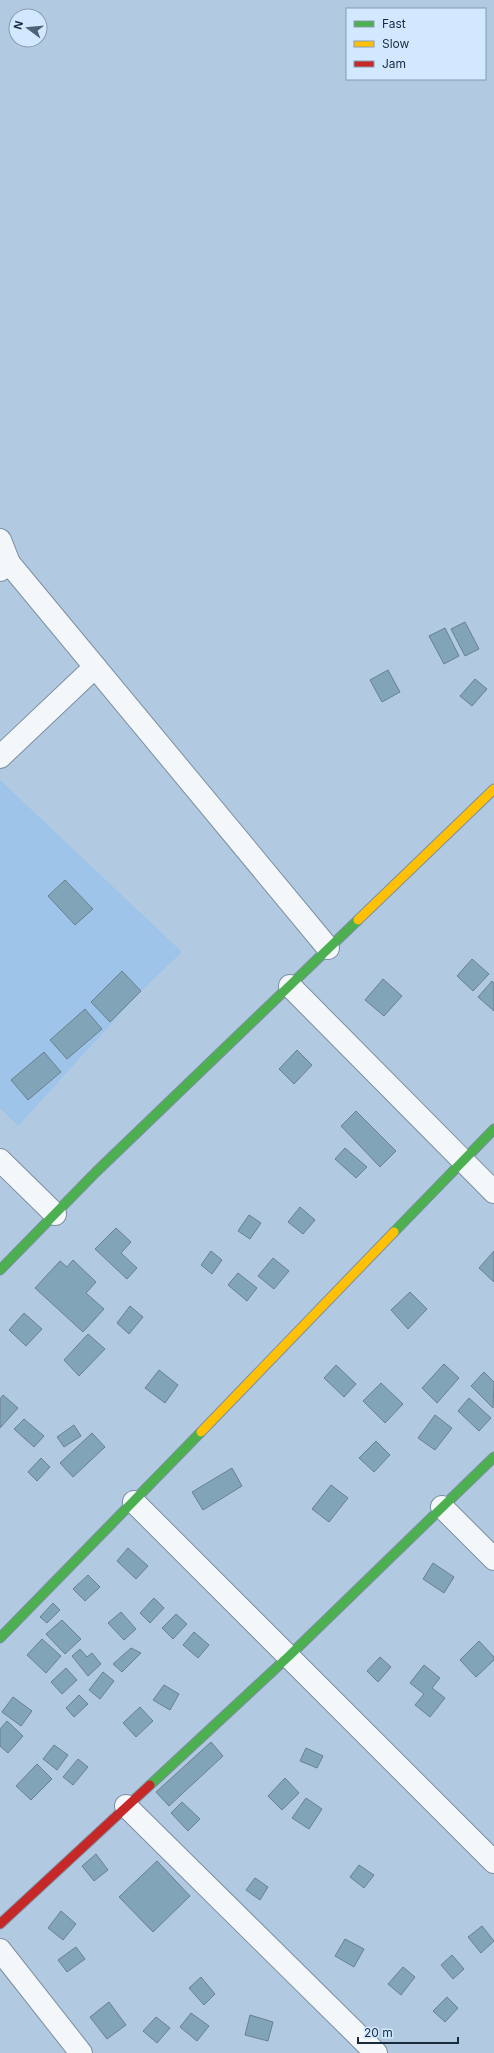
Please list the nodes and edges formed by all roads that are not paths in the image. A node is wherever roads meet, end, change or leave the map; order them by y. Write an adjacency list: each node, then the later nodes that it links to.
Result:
1 (0, 540): 2 (street)
2 (4, 566): 3 (street)
3 (95, 667): 4 (street); 6 (street)
4 (0, 757)
5 (492, 796): 6 (street)
6 (328, 948): 7 (street)
7 (290, 986): 10 (street); 12 (street)
8 (494, 1129): 10 (street)
9 (0, 1160): 12 (street)
10 (463, 1161): 11 (street); 15 (street)
11 (494, 1192)
12 (55, 1214): 13 (street)
13 (0, 1270)
14 (494, 1457): 16 (street)
15 (134, 1502): 18 (street); 19 (street)
16 (442, 1507): 17 (street); 19 (street)
17 (494, 1559)
18 (0, 1638)
19 (289, 1656): 20 (street); 21 (street)
20 (126, 1806): 22 (street); 25 (street)
21 (494, 1862)
22 (0, 1924)
23 (0, 1950): 24 (street)
24 (80, 2053)
25 (376, 2053)

